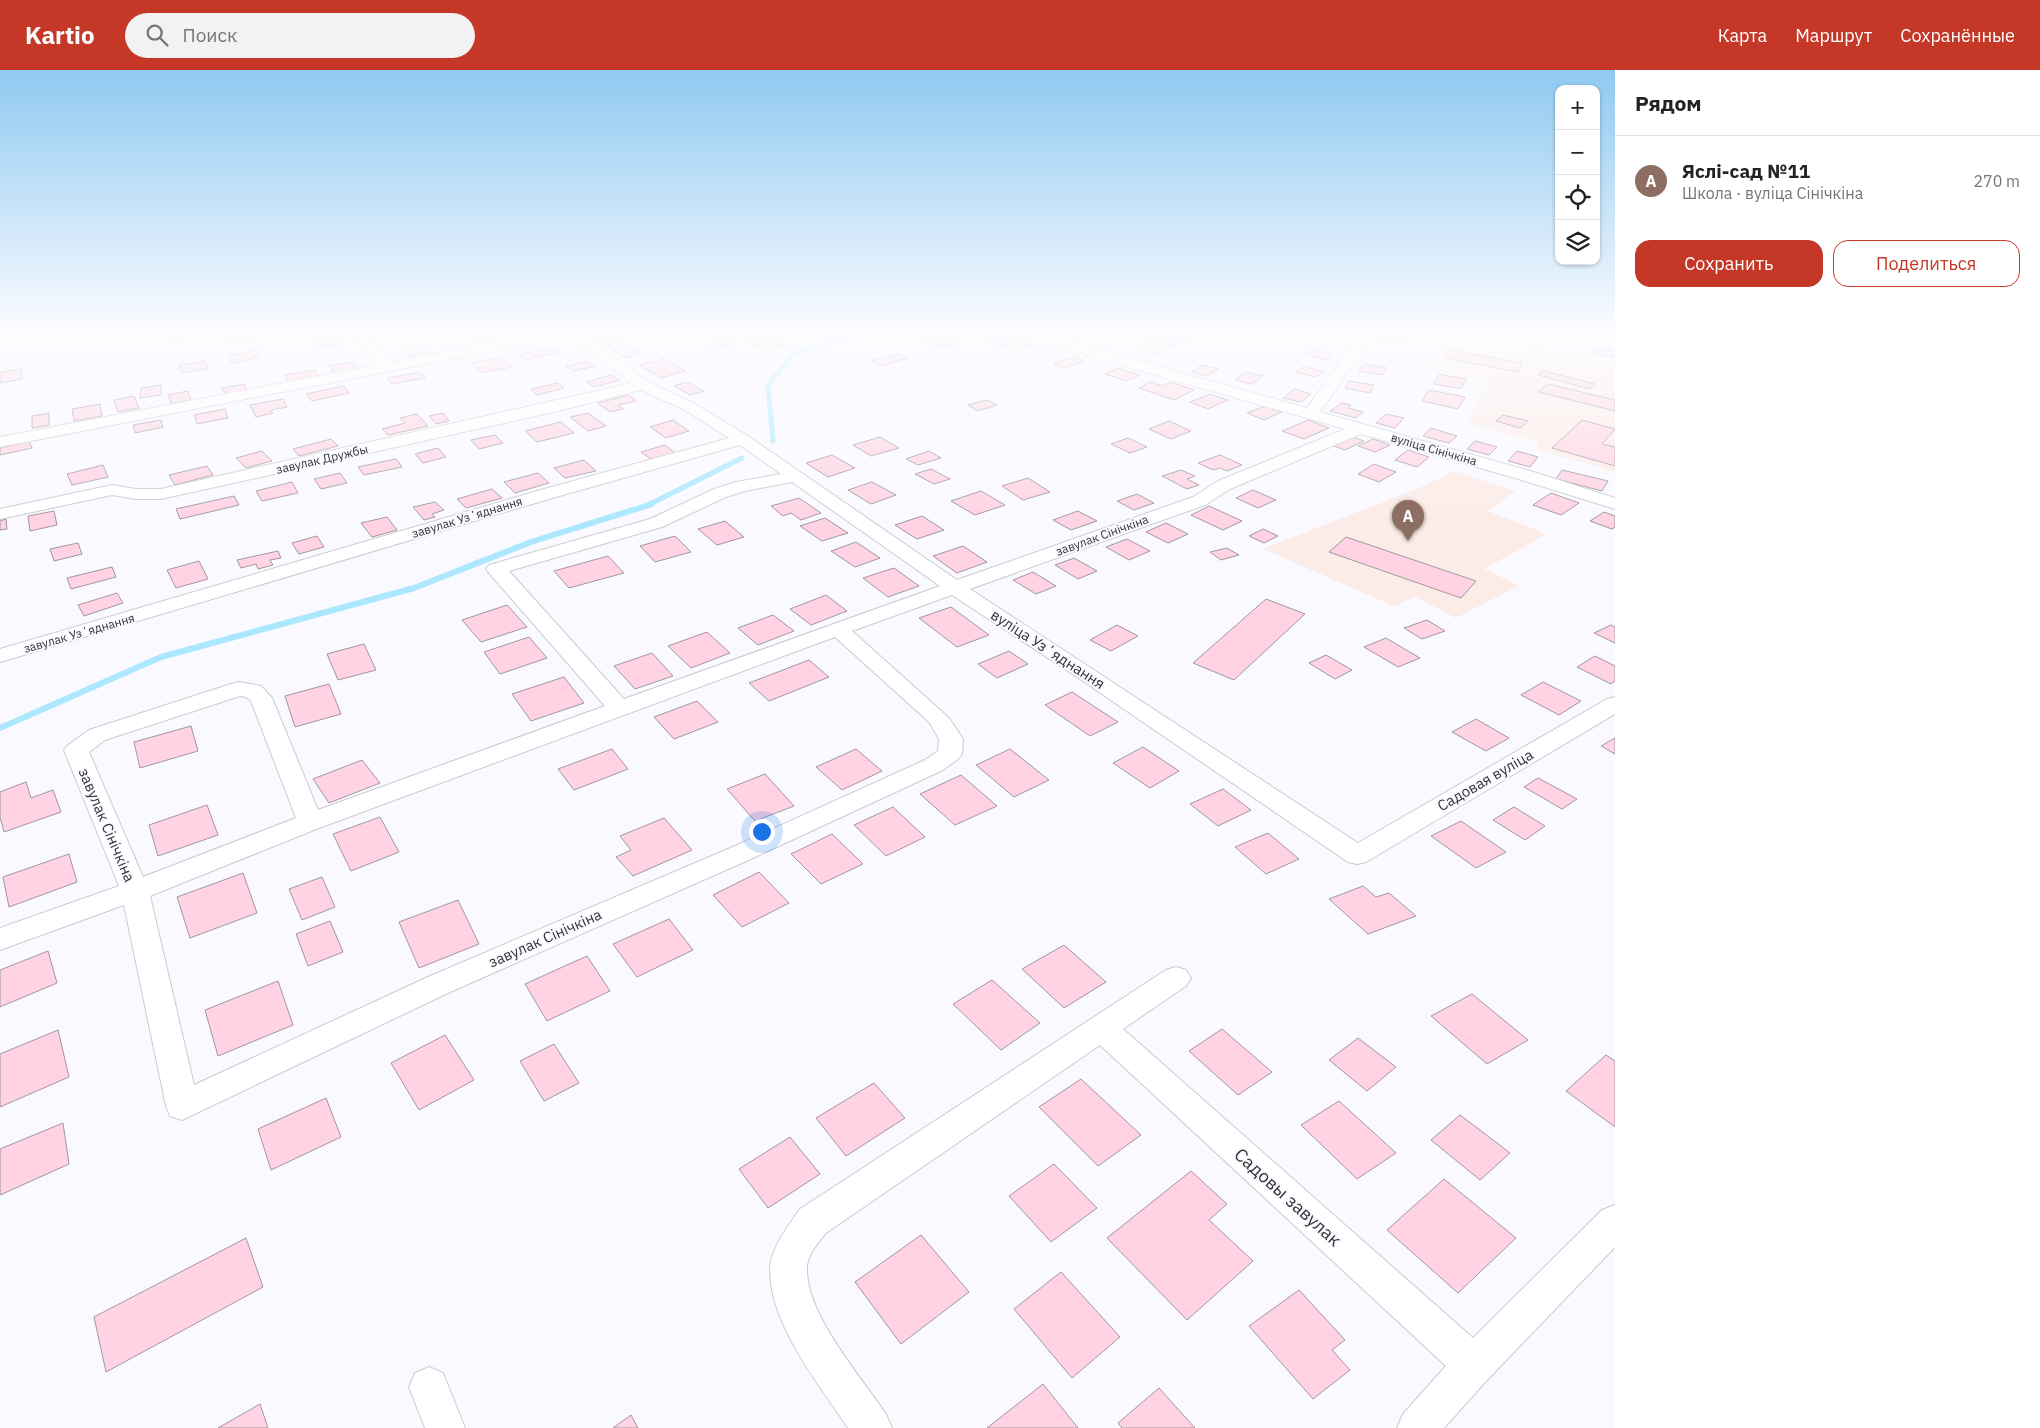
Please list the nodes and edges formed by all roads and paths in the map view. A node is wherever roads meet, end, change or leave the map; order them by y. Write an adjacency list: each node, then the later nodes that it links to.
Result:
1 (245, 395): 9 (street)
2 (597, 395): 12 (street, завулак Дружбы)
3 (665, 395): 8 (street)
4 (1245, 395): 6 (street, вуліца Сінічкіна)
5 (1324, 395): 6 (street)
6 (1311, 414): 7 (street, вуліца Сінічкіна)
7 (1361, 428): 11 (street, вуліца Сінічкіна); 13 (street, завулак Сінічкіна)
8 (742, 439): 10 (street, вуліца Узʼяднання); 15 (street, завулак Узʼяднання)
9 (0, 442)
10 (796, 476): 13 (street, вуліца Узʼяднання); 17 (street)
11 (1615, 504)
12 (0, 514)
13 (955, 588): 14 (street, завулак Сінічкіна); 19 (street, вуліца Узʼяднання)
14 (838, 629): 17 (street, завулак Сінічкіна); 20 (street, завулак Сінічкіна)
15 (0, 656)
16 (1614, 705): 19 (street, Садовая вуліца)
17 (620, 709): 18 (street, завулак Сінічкіна)
18 (310, 822): 20 (street, завулак Сінічкіна); 20 (street, завулак Сінічкіна)
19 (1357, 855)
20 (135, 891): 21 (street, завулак Сінічкіна)
21 (0, 939)
22 (1176, 978): 23 (street)
23 (1101, 1028): 25 (street, Садовы завулак); 28 (street)
24 (1615, 1222): 25 (street)
25 (1474, 1365): 29 (street)
26 (429, 1387): 27 (street)
27 (445, 1428)
28 (872, 1428)
29 (1417, 1428)

